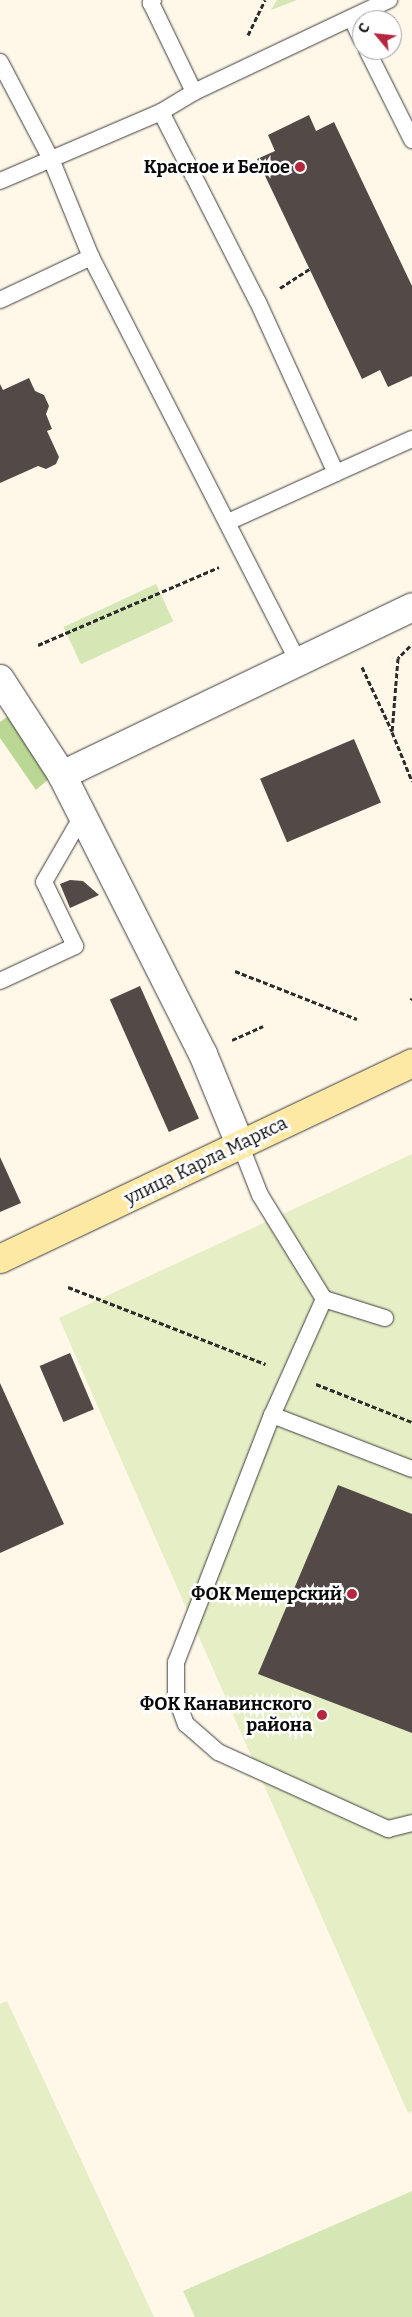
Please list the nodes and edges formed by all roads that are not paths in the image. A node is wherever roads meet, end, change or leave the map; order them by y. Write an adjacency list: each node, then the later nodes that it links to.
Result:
1 (153, 0): 7 (lane)
2 (389, 0): 3 (lane)
3 (370, 10)
4 (352, 19): 7 (lane)
5 (372, 60): 9 (lane)
6 (0, 62): 10 (lane)
7 (194, 92): 8 (lane)
8 (161, 112): 10 (lane); 15 (lane)
9 (412, 140)
10 (51, 159): 11 (lane); 12 (lane)
11 (0, 181)
12 (91, 257): 13 (lane); 16 (lane)
13 (0, 300)
14 (412, 440): 15 (lane)
15 (336, 473): 16 (lane)
16 (228, 522): 18 (lane)
17 (412, 607): 18 (street)
18 (296, 660): 20 (street)
19 (0, 679): 20 (street)
20 (62, 775): 21 (street)
21 (81, 818): 22 (lane); 24 (street)
22 (0, 981)
23 (412, 1063): 24 (main road, улица Карла Маркса)
24 (240, 1144): 25 (main road, улица Карла Маркса); 26 (lane)
25 (0, 1259)
26 (324, 1299): 27 (lane); 28 (lane)
27 (386, 1318)
28 (272, 1415): 29 (lane); 30 (lane)
29 (412, 1469)
30 (412, 1823)

